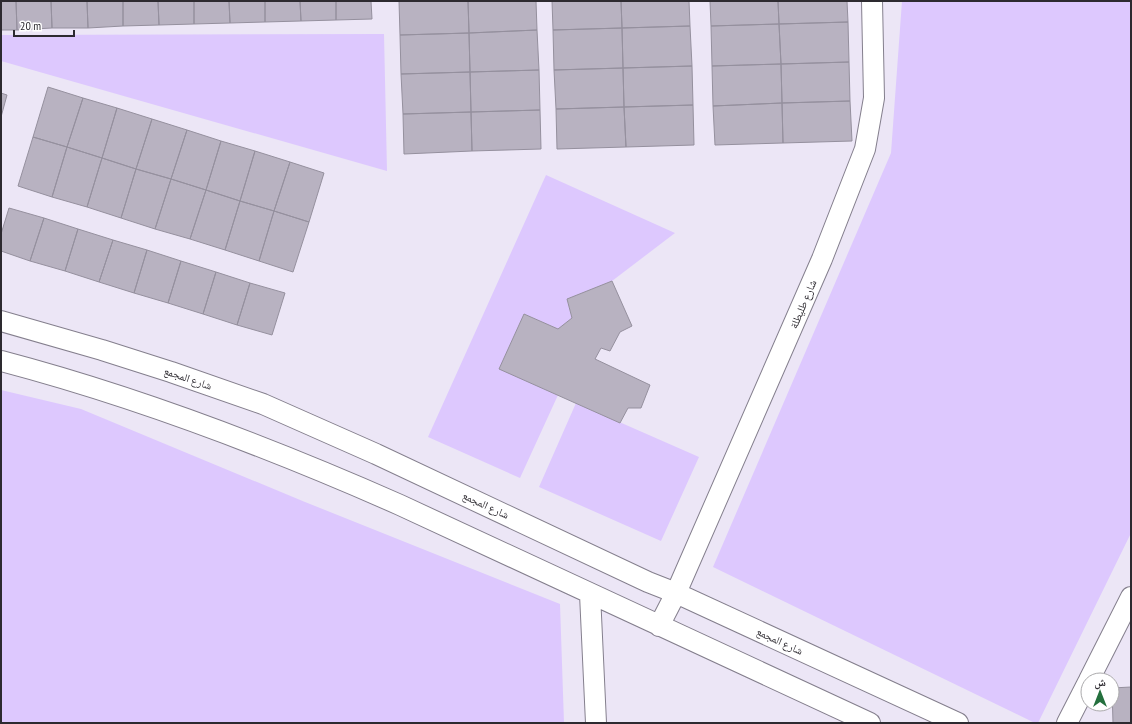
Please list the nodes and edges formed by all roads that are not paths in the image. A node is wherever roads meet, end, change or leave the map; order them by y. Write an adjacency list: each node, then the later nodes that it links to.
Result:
1 (872, 1): 4 (street, شارع طليطلة)
2 (1, 321): 4 (street, شارع المجمع)
3 (1, 361): 5 (street)
4 (676, 593): 7 (street, شارع طليطلة); 12 (street, شارع المجمع)
5 (590, 594): 7 (street); 10 (street)
6 (1131, 597): 8 (street)
7 (659, 626): 11 (street)
8 (1094, 672)
9 (1080, 698): 13 (street)
10 (596, 723)
11 (870, 723)
12 (958, 723)
13 (1067, 723)

